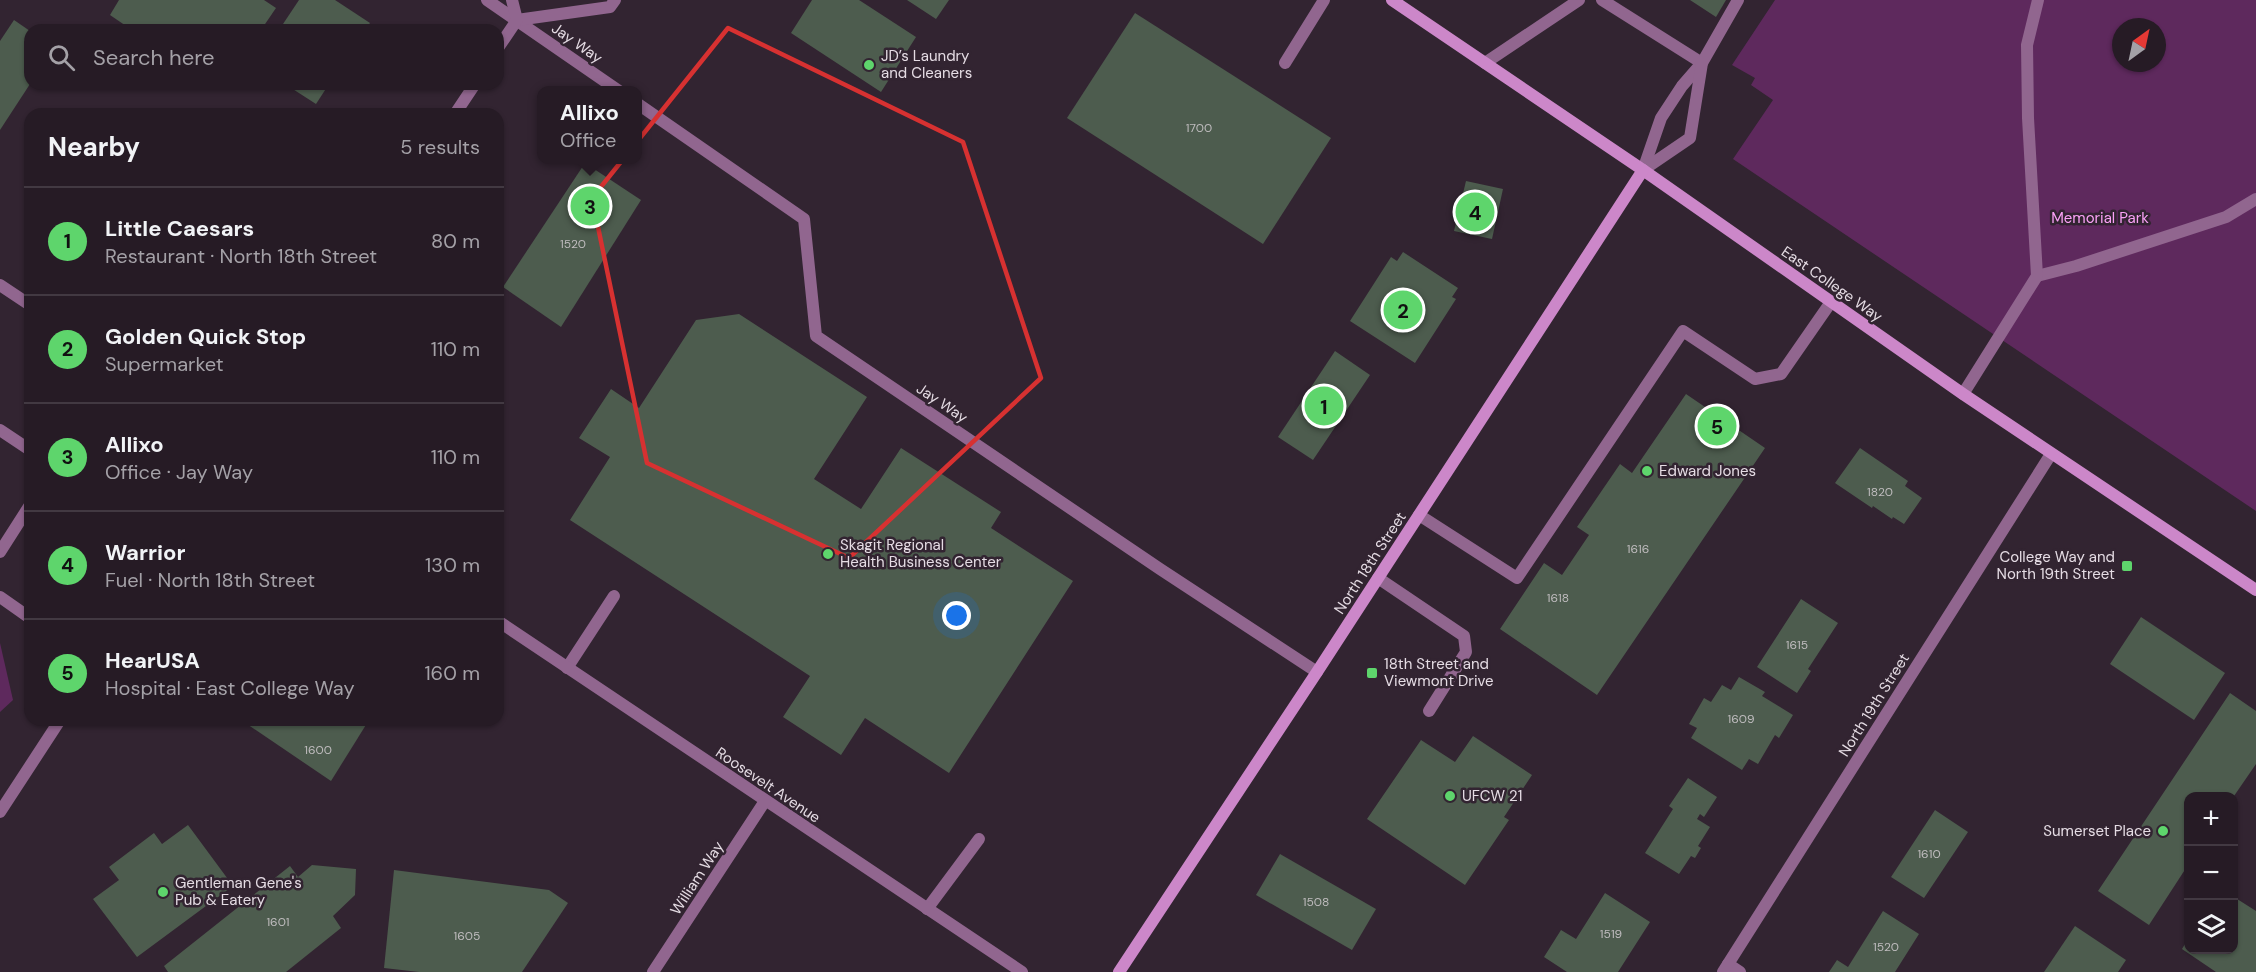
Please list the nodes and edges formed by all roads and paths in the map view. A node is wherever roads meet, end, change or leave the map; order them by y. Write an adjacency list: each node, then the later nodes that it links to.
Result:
1 (487, 0): 10 (street, Jay Way)
2 (512, 0): 10 (street)
3 (615, 0): 10 (street)
4 (1324, 0): 12 (street)
5 (1392, 0): 13 (main road, East College Way)
6 (1580, 0): 13 (street)
7 (1602, 0): 14 (street)
8 (1738, 0): 14 (street)
9 (2038, 0): 21 (street)
10 (517, 20): 11 (street); 15 (street, Jay Way)
11 (504, 39)
12 (1285, 63)
13 (1485, 63): 19 (main road, East College Way)
14 (1702, 63): 19 (street); 19 (street)
15 (613, 86)
16 (471, 90): 18 (street)
17 (642, 107): 39 (street, Jay Way)
18 (459, 108)
19 (1643, 170): 24 (main road, East College Way); 30 (main road, North 18th Street)
20 (2256, 199): 21 (street)
21 (2037, 276): 25 (street)
22 (0, 285): 23 (street)
23 (24, 301)
24 (1831, 302): 25 (main road, East College Way); 30 (street)
25 (1963, 394): 28 (main road, East College Way)
26 (0, 430): 27 (street)
27 (24, 446)
28 (2051, 454): 33 (main road, East College Way); 46 (street, North 19th Street)
29 (24, 514): 31 (street)
30 (1419, 515): 32 (main road, North 18th Street)
31 (0, 552)
32 (1378, 578): 39 (main road, North 18th Street); 40 (street)
33 (2256, 590)
34 (614, 596): 38 (street)
35 (0, 597): 36 (street)
36 (24, 614)
37 (504, 625): 38 (street, Roosevelt Avenue)
38 (567, 668): 42 (street, Roosevelt Avenue)
39 (1317, 672): 49 (main road, North 18th Street)
40 (1429, 711)
41 (56, 726): 43 (street)
42 (765, 801): 45 (street, Roosevelt Avenue); 47 (street, William Way)
43 (0, 812)
44 (979, 838): 45 (street)
45 (927, 909): 48 (street, Roosevelt Avenue)
46 (1725, 968): 50 (street)
47 (653, 972)
48 (1022, 972)
49 (1119, 972)
50 (1740, 972)

